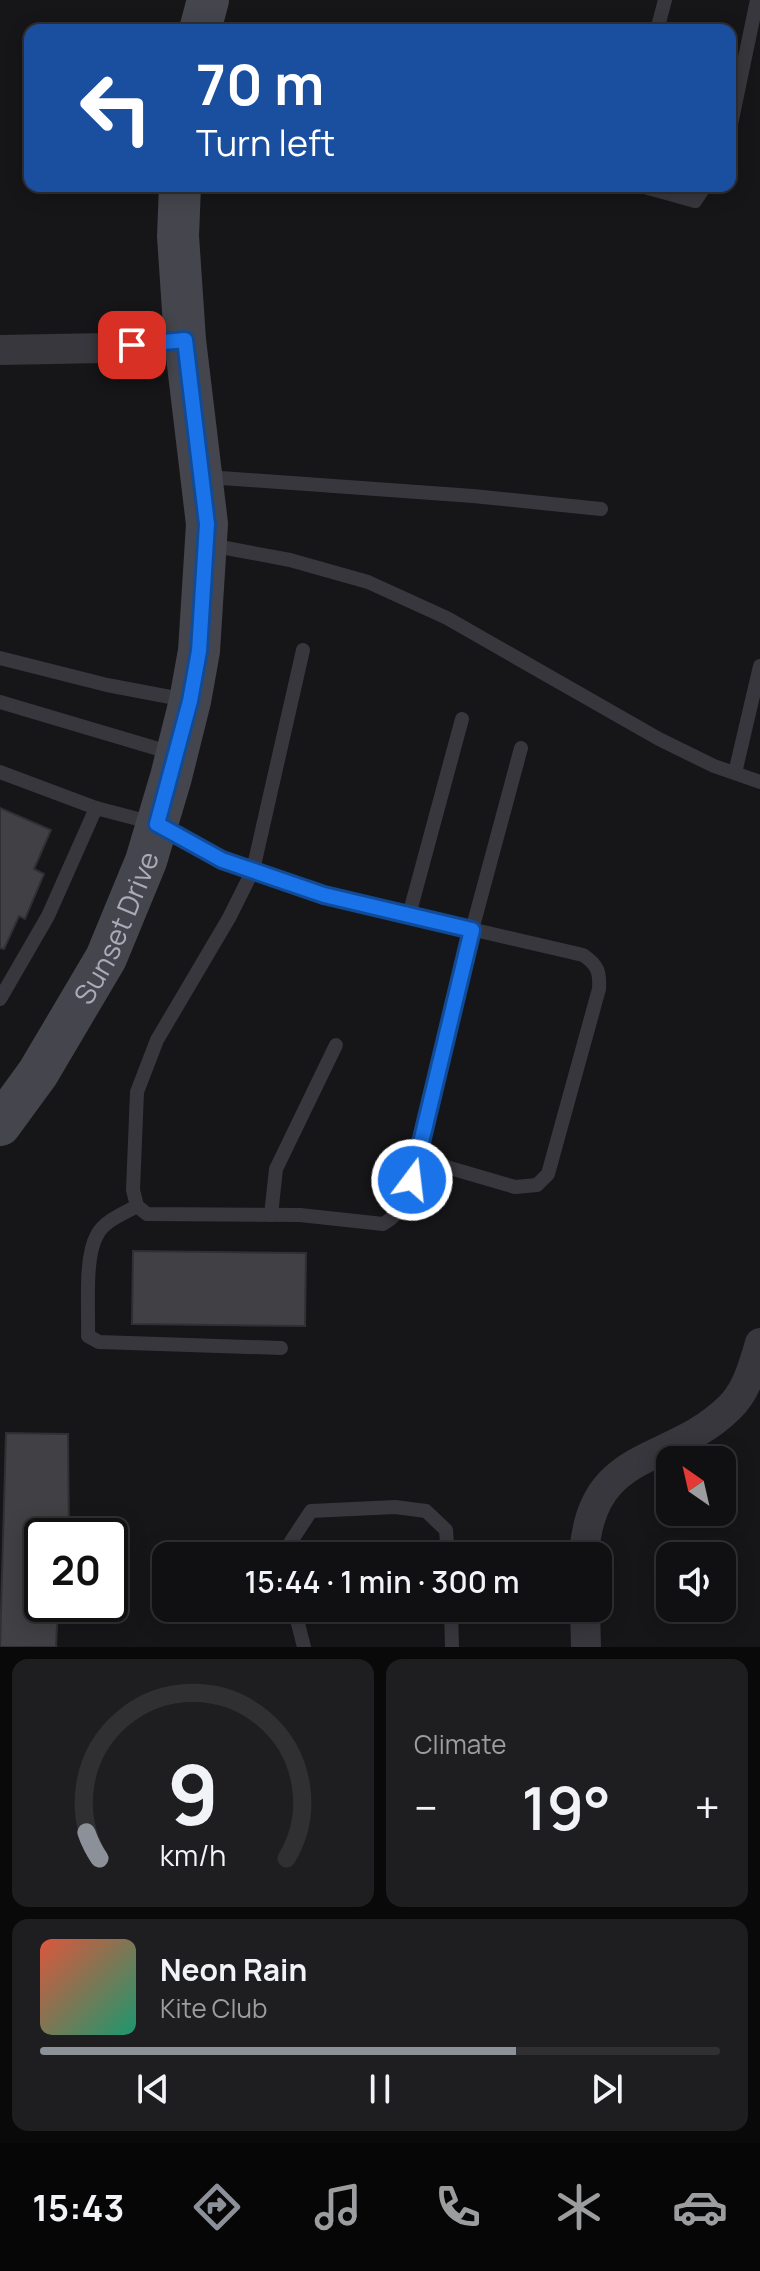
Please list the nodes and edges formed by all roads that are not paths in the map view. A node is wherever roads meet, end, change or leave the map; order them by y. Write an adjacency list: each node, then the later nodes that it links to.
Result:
1 (208, 0): 4 (main road)
2 (665, 0): 5 (lane)
3 (757, 0): 6 (lane)
4 (202, 24)
5 (659, 24)
6 (736, 100)
7 (180, 192): 10 (main road, Sunset Drive)
8 (663, 192): 9 (lane)
9 (701, 192)
10 (185, 340): 11 (street); 12 (main road, Sunset Drive)
11 (0, 350)
12 (203, 477): 13 (lane); 14 (main road, Sunset Drive)
13 (601, 509)
14 (206, 544): 18 (main road, Sunset Drive); 24 (lane)
15 (303, 650): 28 (lane)
16 (0, 658): 18 (lane)
17 (760, 666): 24 (lane)
18 (190, 701): 22 (main road, Sunset Drive)
19 (0, 702): 22 (lane)
20 (462, 719): 29 (lane)
21 (521, 748): 30 (lane)
22 (177, 755): 27 (main road, Sunset Drive)
23 (0, 772): 26 (lane)
24 (735, 773): 25 (lane)
25 (760, 782)
26 (96, 808): 27 (lane); 31 (lane)
27 (157, 824): 28 (lane); 33 (main road, Sunset Drive)
28 (253, 870): 29 (lane); 35 (lane)
29 (409, 915): 30 (lane)
30 (472, 930): 34 (lane); 34 (lane)
31 (0, 999)
32 (336, 1045): 36 (lane)
33 (0, 1125)
34 (419, 1159): 36 (lane)
35 (137, 1206): 36 (lane); 38 (lane)
36 (271, 1215)
37 (760, 1343): 41 (street)
38 (281, 1348)
39 (291, 1542): 40 (lane)
40 (447, 1542)
41 (585, 1542)
42 (298, 1622): 45 (lane)
43 (451, 1622): 46 (lane)
44 (585, 1622): 47 (street)
45 (304, 1647)
46 (452, 1647)
47 (586, 1647)

